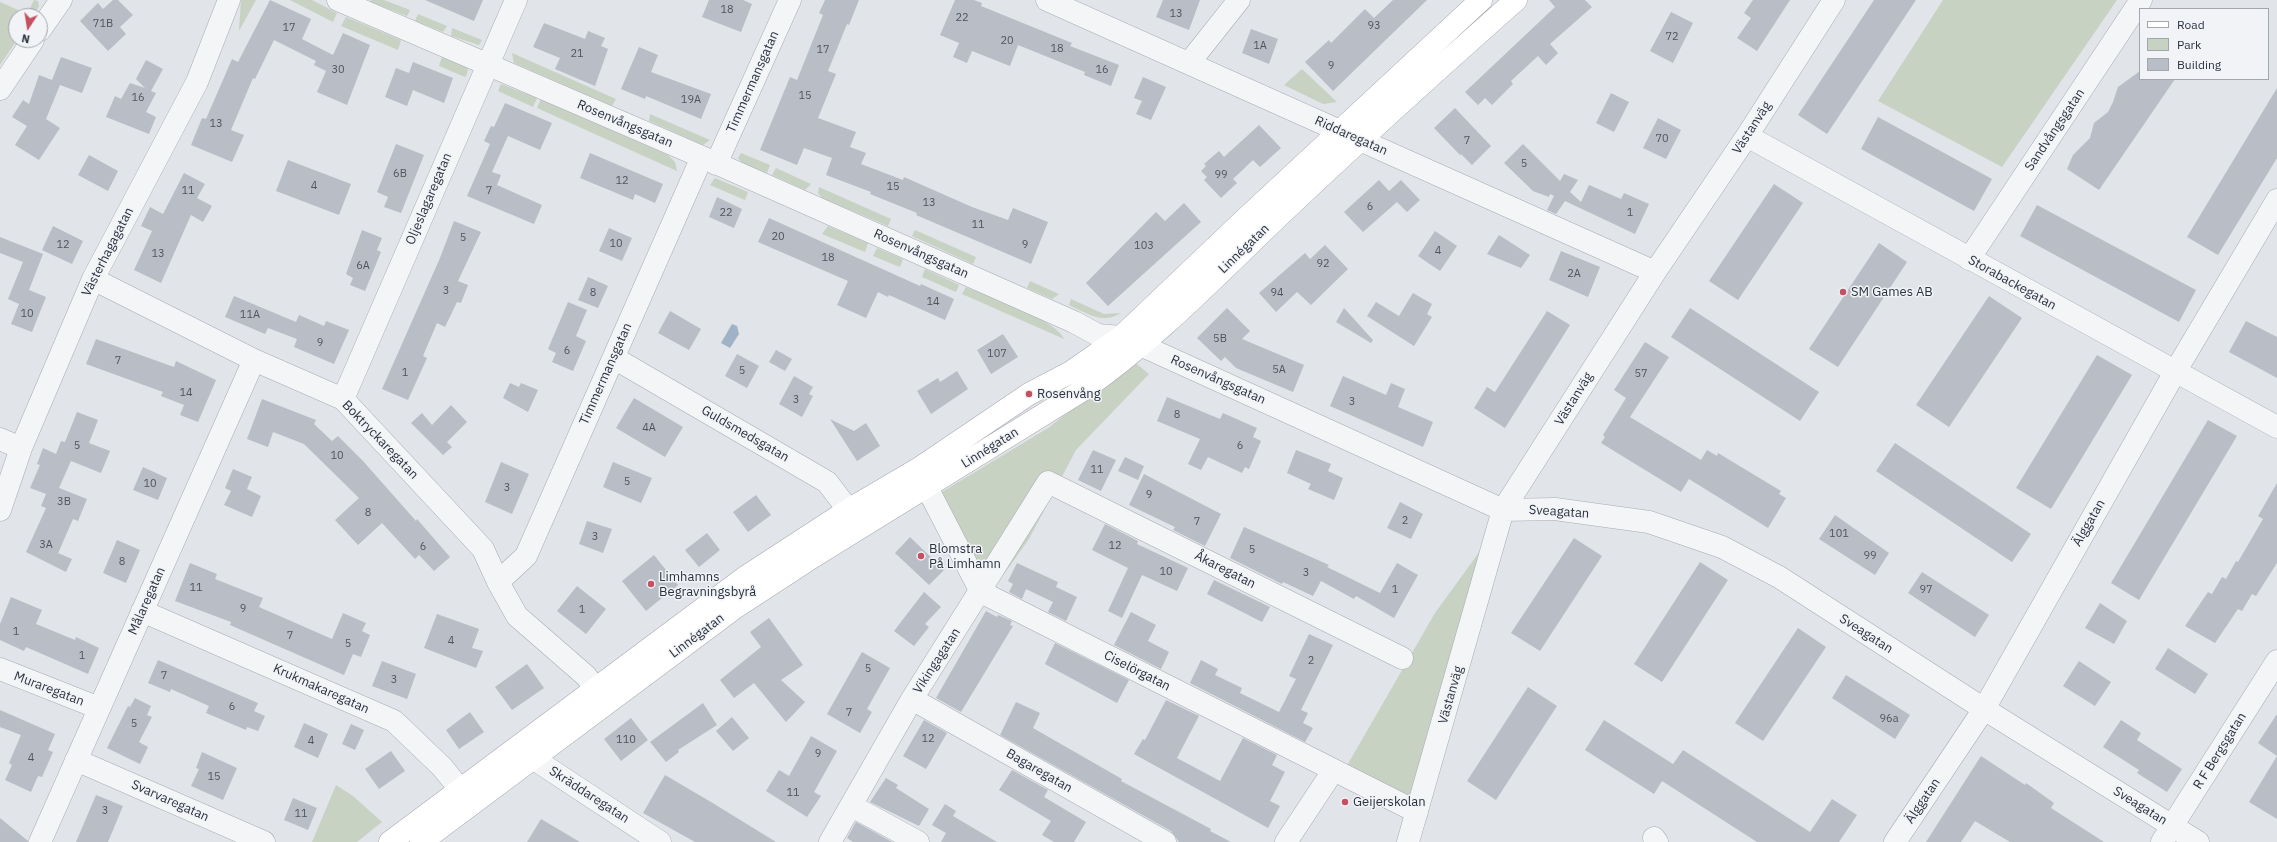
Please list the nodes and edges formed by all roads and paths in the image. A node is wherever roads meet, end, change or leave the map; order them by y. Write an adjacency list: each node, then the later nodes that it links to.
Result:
1 (61, 0): 12 (street)
2 (229, 0): 24 (street, Västerhagagatan)
3 (338, 0): 15 (street, Rosenvångsgatan)
4 (516, 0): 15 (street, Oljeslagaregatan)
5 (790, 0): 20 (street, Timmermansgatan)
6 (1047, 0): 14 (street, Riddaregatan)
7 (1239, 0): 14 (street)
8 (1482, 0): 17 (street, Linnégatan)
9 (1516, 0): 19 (street, Linnégatan)
10 (1834, 0): 18 (street, Västanväg)
11 (2141, 0): 22 (street, Sandvångsgatan)
12 (48, 19)
13 (28, 48): 16 (street)
14 (1189, 63): 17 (street, Riddaregatan)
15 (488, 64): 20 (street, Rosenvångsgatan); 30 (street, Oljeslagaregatan)
16 (0, 89)
17 (1340, 132): 19 (street, Riddaregatan); 25 (street, Linnégatan)
18 (1747, 136): 22 (street, Storabackegatan); 23 (street, Västanväg)
19 (1360, 140): 23 (street, Riddaregatan); 26 (street, Linnégatan)
20 (709, 161): 25 (street, Rosenvångsgatan); 27 (street, Timmermansgatan)
21 (2277, 200): 29 (street, Älggatan)
22 (1969, 259): 29 (street, Storabackegatan)
23 (1655, 272): 37 (street, Västanväg)
24 (94, 279): 28 (street, Boktryckaregatan); 33 (street, Västerhagagatan)
25 (1121, 338): 26 (street, Rosenvångsgatan); 34 (street, Linnégatan)
26 (1142, 346): 34 (street, Linnégatan); 37 (street, Rosenvångsgatan)
27 (614, 358): 38 (street, Guldsmedsgatan); 39 (street, Timmermansgatan)
28 (254, 360): 30 (street, Boktryckaregatan); 41 (street, Målaregatan)
29 (2175, 372): 31 (street, Storabackegatan); 48 (street, Älggatan)
30 (343, 399): 39 (street, Boktryckaregatan)
31 (2277, 427)
32 (0, 439): 33 (street)
33 (21, 448): 36 (street, Västerhagagatan)
34 (923, 478): 38 (street, Linnégatan); 40 (street)
35 (1048, 482): 40 (street, Vikingagatan); 42 (street, Åkaregatan)
36 (0, 510)
37 (1504, 510): 48 (street, Sveagatan); 54 (street, Västanväg)
38 (856, 518): 45 (street, Linnégatan); 49 (street, Linnégatan)
39 (498, 582): 45 (street, Boktryckaregatan)
40 (981, 592): 46 (street, Vikingagatan); 51 (street, Ciselörgatan)
41 (142, 611): 47 (street, Målaregatan); 52 (street, Krukmakaregatan)
42 (1402, 658)
43 (2277, 661): 55 (street, R F Bergsgatan)
44 (0, 669): 47 (street, Muraregatan)
45 (595, 688): 49 (street, Linnégatan)
46 (912, 699): 53 (street, Vikingagatan); 63 (street, Bagaregatan)
47 (99, 708): 50 (street, Målaregatan)
48 (1984, 709): 55 (street, Sveagatan); 66 (street, Älggatan)
49 (527, 752): 52 (street, Linnégatan); 60 (street, Skräddaregatan)
50 (76, 760): 56 (street, Målaregatan); 57 (street, Svarvaregatan)
51 (1333, 771): 54 (street, Ciselörgatan); 64 (street)
52 (466, 797): 58 (street, Linnégatan); 59 (street, Linnégatan)
53 (852, 806): 61 (street, Vikingagatan); 62 (street)
54 (1416, 812): 65 (street, Västanväg)
55 (2168, 834): 67 (street, Sveagatan)
56 (40, 842)
57 (264, 842)
58 (390, 842)
59 (421, 842)
60 (660, 842)
61 (830, 842)
62 (918, 842)
63 (1165, 842)
64 (1286, 842)
65 (1408, 842)
66 (1895, 842)
67 (2198, 842)

